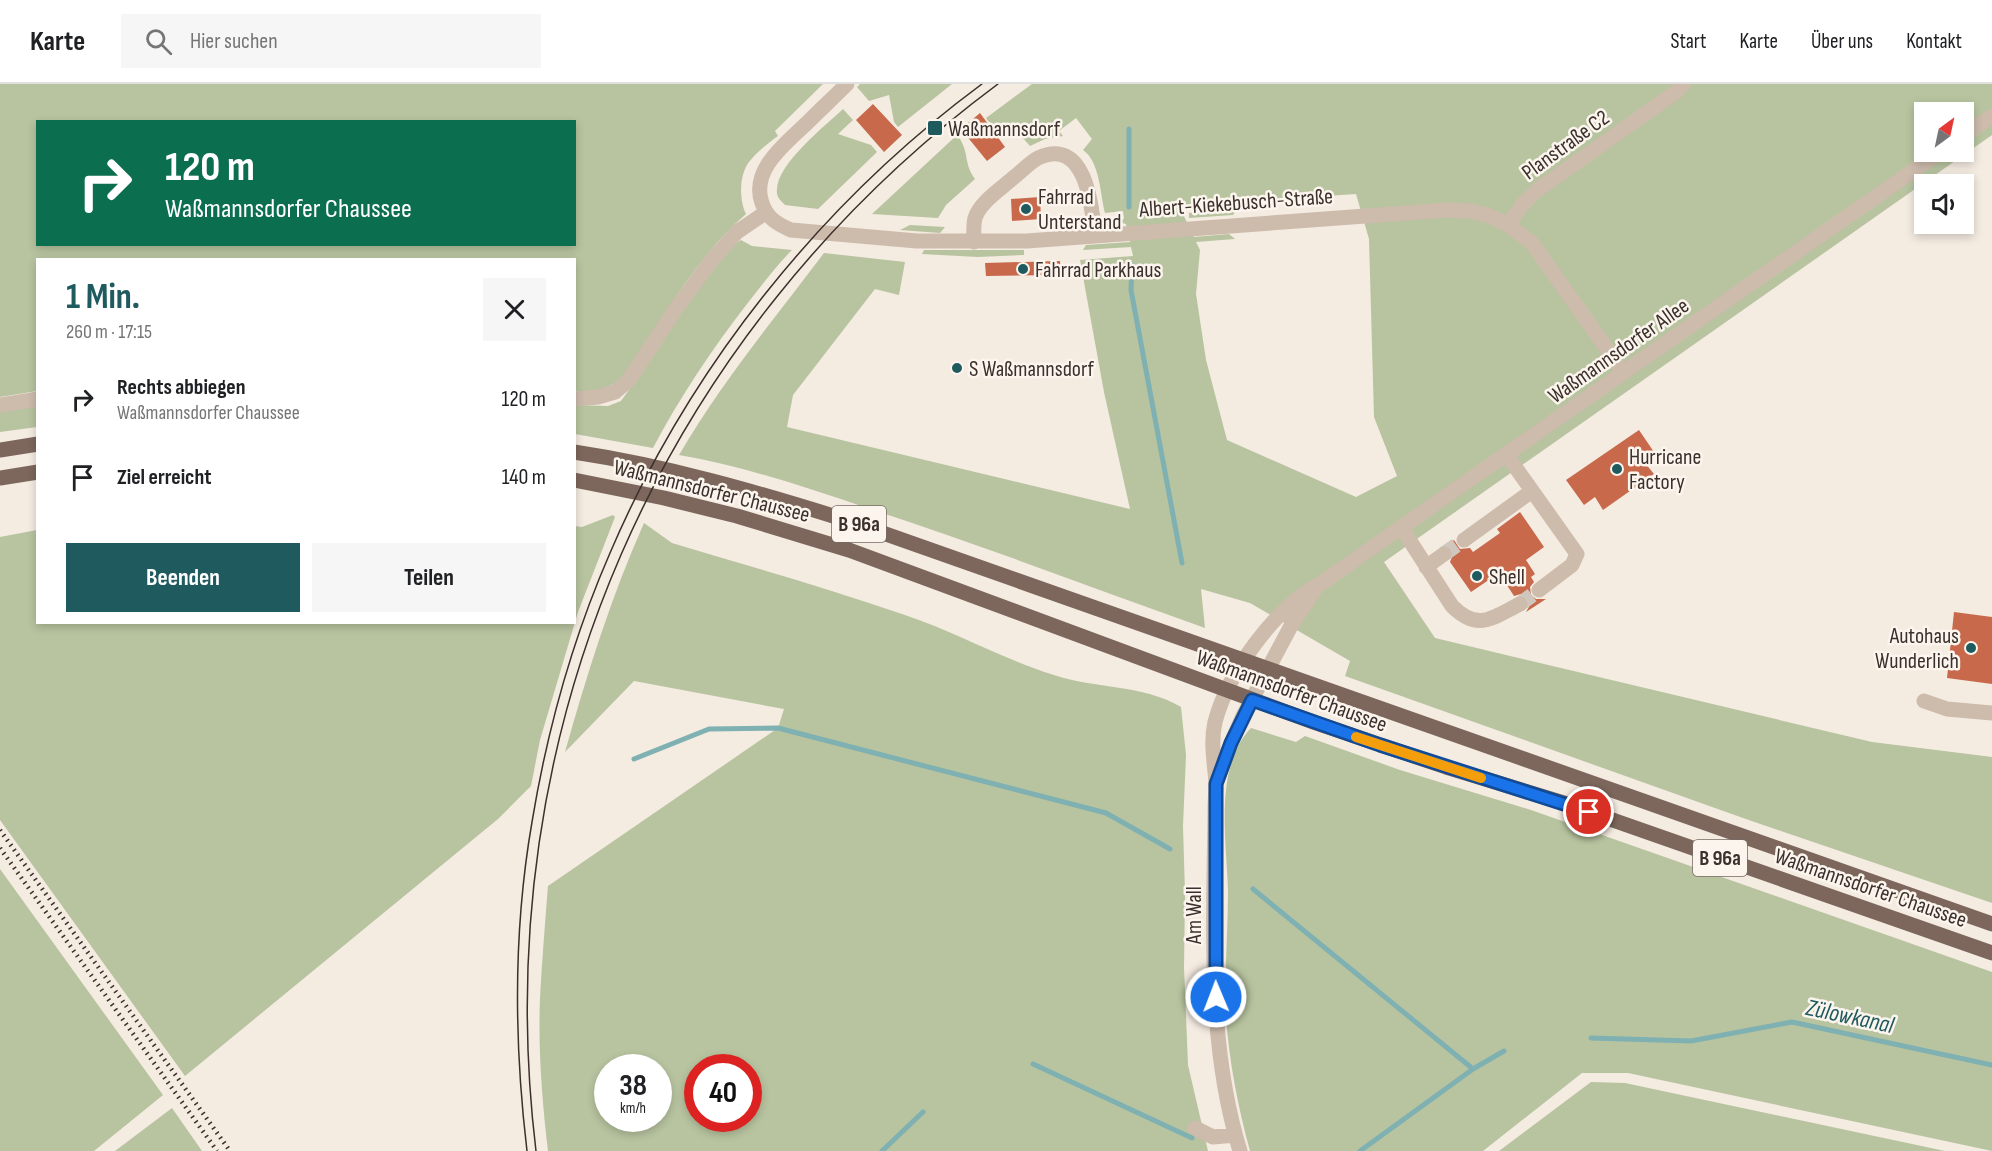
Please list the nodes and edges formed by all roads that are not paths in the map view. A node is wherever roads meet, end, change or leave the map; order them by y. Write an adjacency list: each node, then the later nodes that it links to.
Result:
1 (847, 84): 6 (street)
2 (1683, 84): 7 (street, Planstraße C2)
3 (1992, 116): 4 (street)
4 (1974, 128)
5 (1926, 162): 10 (street, Waßmannsdorfer Allee)
6 (765, 213): 9 (street, Albert-Kiekebusch-Straße); 12 (street)
7 (1508, 225): 8 (street, Albert-Kiekebusch-Straße); 10 (street, Albert-Kiekebusch-Straße)
8 (1095, 236): 9 (street, Albert-Kiekebusch-Straße); 9 (street)
9 (974, 242)
10 (1624, 373): 17 (street, Waßmannsdorfer Allee)
11 (36, 399): 13 (street)
12 (576, 399)
13 (0, 405)
14 (36, 444): 15 (main road)
15 (0, 450)
16 (576, 452): 29 (main road, Waßmannsdorfer Chaussee / B 96a)
17 (1506, 454): 21 (street); 22 (street, Waßmannsdorfer Allee)
18 (36, 472): 19 (main road)
19 (0, 478)
20 (576, 480): 31 (main road, Waßmannsdorfer Chaussee / B 96a)
21 (1532, 491): 23 (street); 27 (street)
22 (1401, 527): 25 (street); 26 (street, Waßmannsdorfer Allee)
23 (1464, 540)
24 (1444, 554): 25 (street)
25 (1426, 567): 28 (street)
26 (1320, 584): 29 (street, Waßmannsdorfer Allee); 30 (street, Waßmannsdorfer Allee)
27 (1539, 590)
28 (1520, 604)
29 (1244, 659): 30 (main road, Waßmannsdorfer Chaussee / B 96a); 31 (street, Waßmannsdorfer Allee)
30 (1269, 668): 32 (street, Waßmannsdorfer Allee); 36 (main road, Waßmannsdorfer Chaussee / B 96a)
31 (1226, 690): 32 (main road, Waßmannsdorfer Chaussee / B 96a); 35 (street, Am Wall)
32 (1252, 700): 35 (street, Am Wall); 37 (main road, Waßmannsdorfer Chaussee / B 96a)
33 (1924, 701): 34 (street)
34 (1992, 713)
35 (1216, 784): 39 (street, Am Wall)
36 (1992, 924)
37 (1992, 953)
38 (1195, 1128): 39 (street)
39 (1235, 1135): 40 (street, Am Wall)
40 (1240, 1151)

